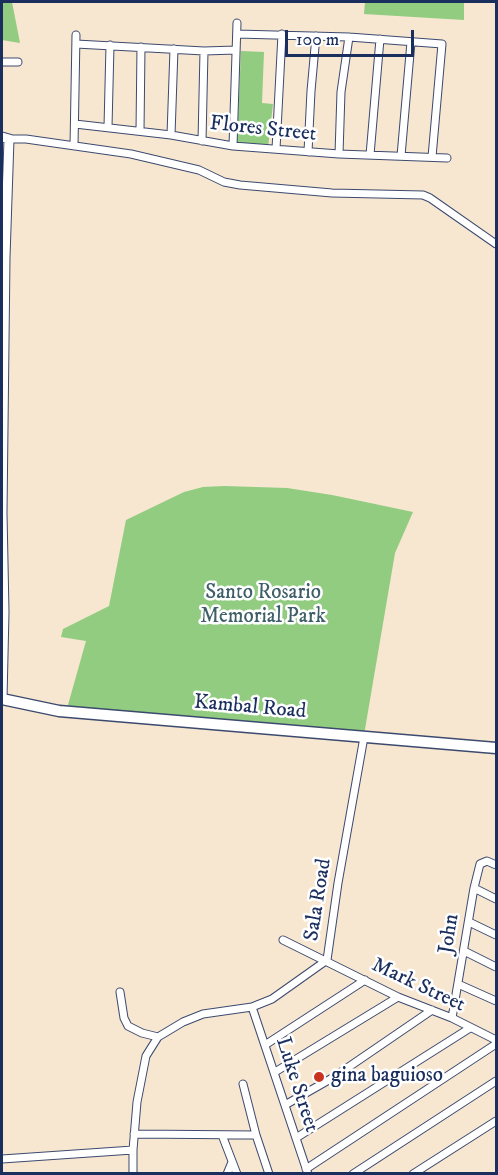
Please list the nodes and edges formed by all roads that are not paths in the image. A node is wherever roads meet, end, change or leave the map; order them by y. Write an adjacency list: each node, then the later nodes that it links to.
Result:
1 (237, 23): 2 (street)
2 (237, 34): 3 (street); 13 (street)
3 (282, 34): 5 (street); 25 (street)
4 (76, 35): 9 (street)
5 (316, 36): 6 (street); 26 (street)
6 (349, 37): 7 (street); 27 (street)
7 (380, 39): 8 (street); 28 (street)
8 (411, 42): 29 (street); 30 (street)
9 (76, 44): 10 (street); 17 (street)
10 (110, 45): 11 (street); 18 (street)
11 (141, 47): 12 (street); 19 (street)
12 (174, 49): 14 (street); 20 (street)
13 (236, 50): 14 (street); 24 (street)
14 (204, 51): 22 (street)
15 (2, 62): 16 (street)
16 (18, 62)
17 (75, 124): 18 (street, Flores Street); 23 (street)
18 (108, 127): 19 (street, Flores Street)
19 (140, 131): 20 (street, Flores Street)
20 (171, 135): 22 (street, Flores Street)
21 (5, 138): 23 (street); 33 (street)
22 (202, 141): 24 (street, Flores Street)
23 (74, 146): 32 (street)
24 (233, 146): 25 (street, Flores Street)
25 (276, 149): 26 (street, Flores Street)
26 (308, 152): 27 (street, Flores Street)
27 (339, 154): 28 (street, Flores Street)
28 (370, 155): 29 (street, Flores Street)
29 (401, 156): 30 (street, Flores Street)
30 (432, 156): 31 (street, Flores Street)
31 (447, 158)
32 (496, 244)
33 (3, 257): 34 (street)
34 (2, 699): 35 (main road, Kambal Road)
35 (364, 737): 36 (main road, Kambal Road); 44 (street, Sala Road)
36 (496, 748)
37 (496, 865): 38 (street, John)
38 (474, 888): 39 (street); 40 (street, John)
39 (496, 899)
40 (469, 922): 41 (street); 43 (street, John)
41 (496, 935)
42 (283, 940): 44 (street, Mark Street)
43 (464, 951): 45 (street); 47 (street, John)
44 (327, 960): 46 (street, Mark Street); 51 (street, Sala Road)
45 (496, 967)
46 (365, 980): 49 (street, Mark Street); 57 (street)
47 (458, 984): 50 (street); 53 (street, John)
48 (120, 992): 55 (street)
49 (398, 996): 52 (street, Mark Street); 58 (street)
50 (496, 1001)
51 (252, 1007): 55 (street, Sala Road); 57 (street, Luke Street)
52 (432, 1010): 53 (street, Mark Street); 61 (street)
53 (452, 1018): 54 (street, Mark Street)
54 (470, 1028): 56 (street, Mark Street); 66 (street)
55 (158, 1036): 63 (street)
56 (496, 1042): 70 (street)
57 (265, 1045): 58 (street, Luke Street)
58 (275, 1072): 61 (street, Luke Street)
59 (496, 1081): 75 (street)
60 (243, 1084): 65 (street)
61 (285, 1105): 66 (street, Luke Street)
62 (496, 1120): 76 (street)
63 (134, 1134): 64 (street); 67 (street)
64 (222, 1135): 65 (street); 69 (street)
65 (256, 1135): 74 (street)
66 (296, 1138): 70 (street, Luke Street)
67 (133, 1150): 68 (street); 71 (street)
68 (2, 1159)
69 (232, 1162): 72 (street); 73 (street)
70 (307, 1171)
71 (133, 1173)
72 (227, 1173)
73 (237, 1173)
74 (269, 1173)
75 (353, 1173)
76 (413, 1173)

